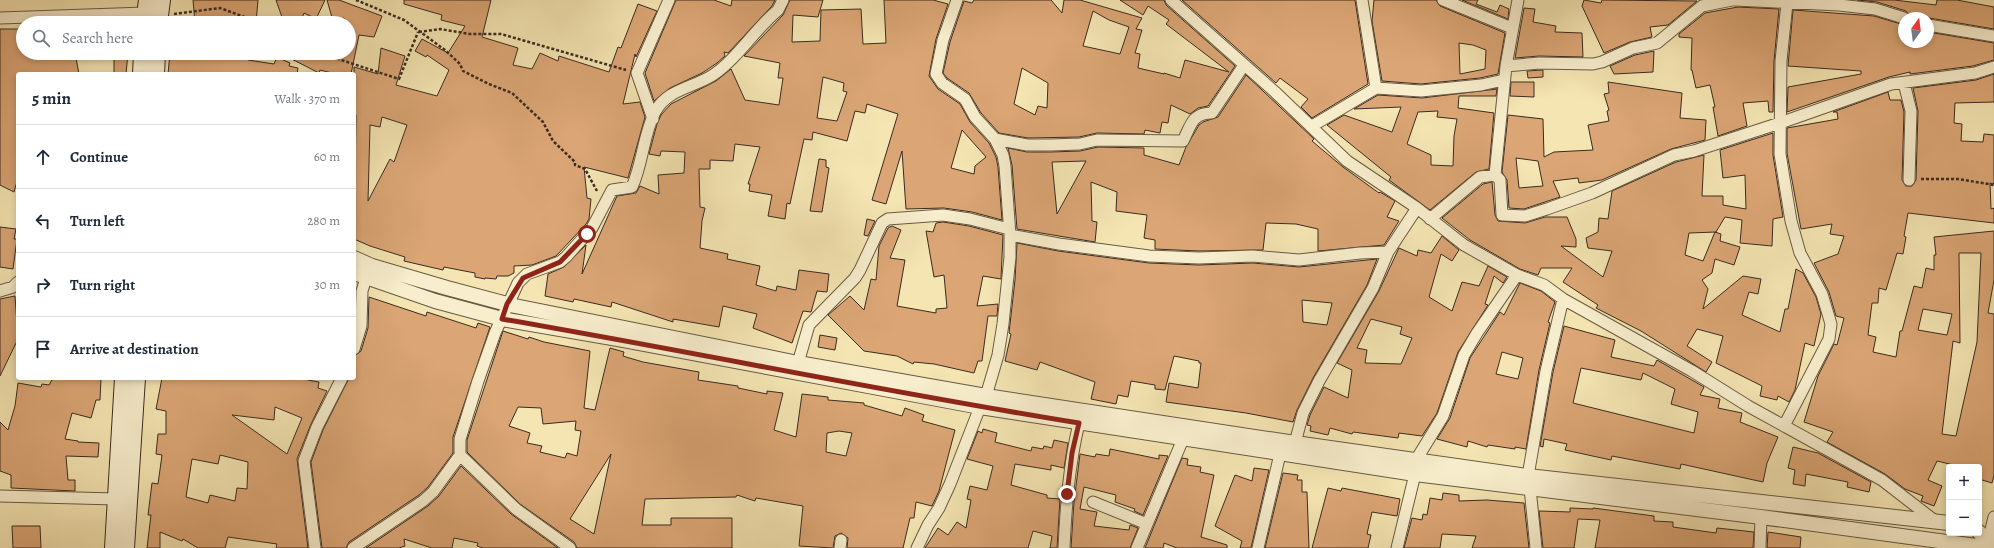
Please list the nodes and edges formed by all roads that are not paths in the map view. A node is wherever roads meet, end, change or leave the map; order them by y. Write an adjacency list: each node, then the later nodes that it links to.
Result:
1 (162, 0): 14 (main road)
2 (669, 0): 31 (street)
3 (783, 0): 31 (street)
4 (957, 0): 34 (street)
5 (1171, 0): 23 (street)
6 (1362, 0): 30 (street)
7 (1443, 0): 19 (street)
8 (1734, 0): 11 (street); 24 (street)
9 (1515, 2): 19 (street)
10 (1840, 2): 11 (street); 15 (street)
11 (1787, 3): 32 (street)
12 (146, 12): 13 (street)
13 (49, 16)
14 (160, 16)
15 (1898, 16)
16 (16, 17): 17 (street)
17 (0, 18)
18 (1934, 26): 20 (street)
19 (1512, 28): 24 (street)
20 (1994, 36)
21 (142, 60): 26 (main road)
22 (157, 60): 27 (main road)
23 (1244, 65): 33 (street); 34 (street)
24 (1506, 66): 28 (street)
25 (1994, 67): 29 (street)
26 (141, 72)
27 (156, 72)
28 (1504, 80): 30 (street); 35 (street)
29 (1904, 83): 32 (street); 36 (street)
30 (1376, 88): 33 (street)
31 (653, 119): 47 (street)
32 (1780, 123): 35 (street); 56 (street)
33 (1312, 126): 37 (street)
34 (995, 139): 39 (street)
35 (1495, 174): 38 (street)
36 (1909, 180)
37 (1417, 208): 38 (street); 40 (street)
38 (1430, 219): 42 (street)
39 (1010, 232): 40 (street); 50 (street); 54 (street)
40 (1388, 252): 58 (street)
41 (356, 259): 47 (street)
42 (1518, 275): 46 (street); 61 (street)
43 (360, 276): 48 (street); 49 (street)
44 (16, 284): 45 (street)
45 (0, 292)
46 (1563, 299): 56 (street); 62 (street)
47 (507, 304): 48 (street); 50 (street)
48 (502, 319): 54 (street); 60 (street)
49 (356, 342)
50 (798, 363): 54 (street)
51 (123, 380): 64 (main road)
52 (138, 380): 73 (main road)
53 (341, 380): 74 (street)
54 (983, 402): 55 (street); 58 (street); 77 (street)
55 (1079, 423): 57 (street); 78 (street)
56 (1784, 426): 68 (street)
57 (1183, 439): 59 (street); 70 (street)
58 (1295, 443): 61 (street)
59 (1280, 454): 61 (street); 80 (street)
60 (460, 455): 75 (street); 76 (street)
61 (1415, 467): 62 (street); 81 (street)
62 (1529, 482): 66 (street); 68 (street); 82 (street)
63 (0, 496): 64 (street)
64 (116, 499): 72 (main road)
65 (1093, 502): 70 (street)
66 (1762, 517): 71 (street); 83 (street)
67 (1994, 517): 71 (street)
68 (1935, 520): 69 (street)
69 (1946, 522)
70 (1147, 524): 79 (street)
71 (1988, 541)
72 (113, 548)
73 (126, 548)
74 (315, 548)
75 (353, 548)
76 (570, 548)
77 (917, 548)
78 (1064, 548)
79 (1137, 548)
80 (1258, 548)
81 (1397, 548)
82 (1536, 548)
83 (1760, 548)

